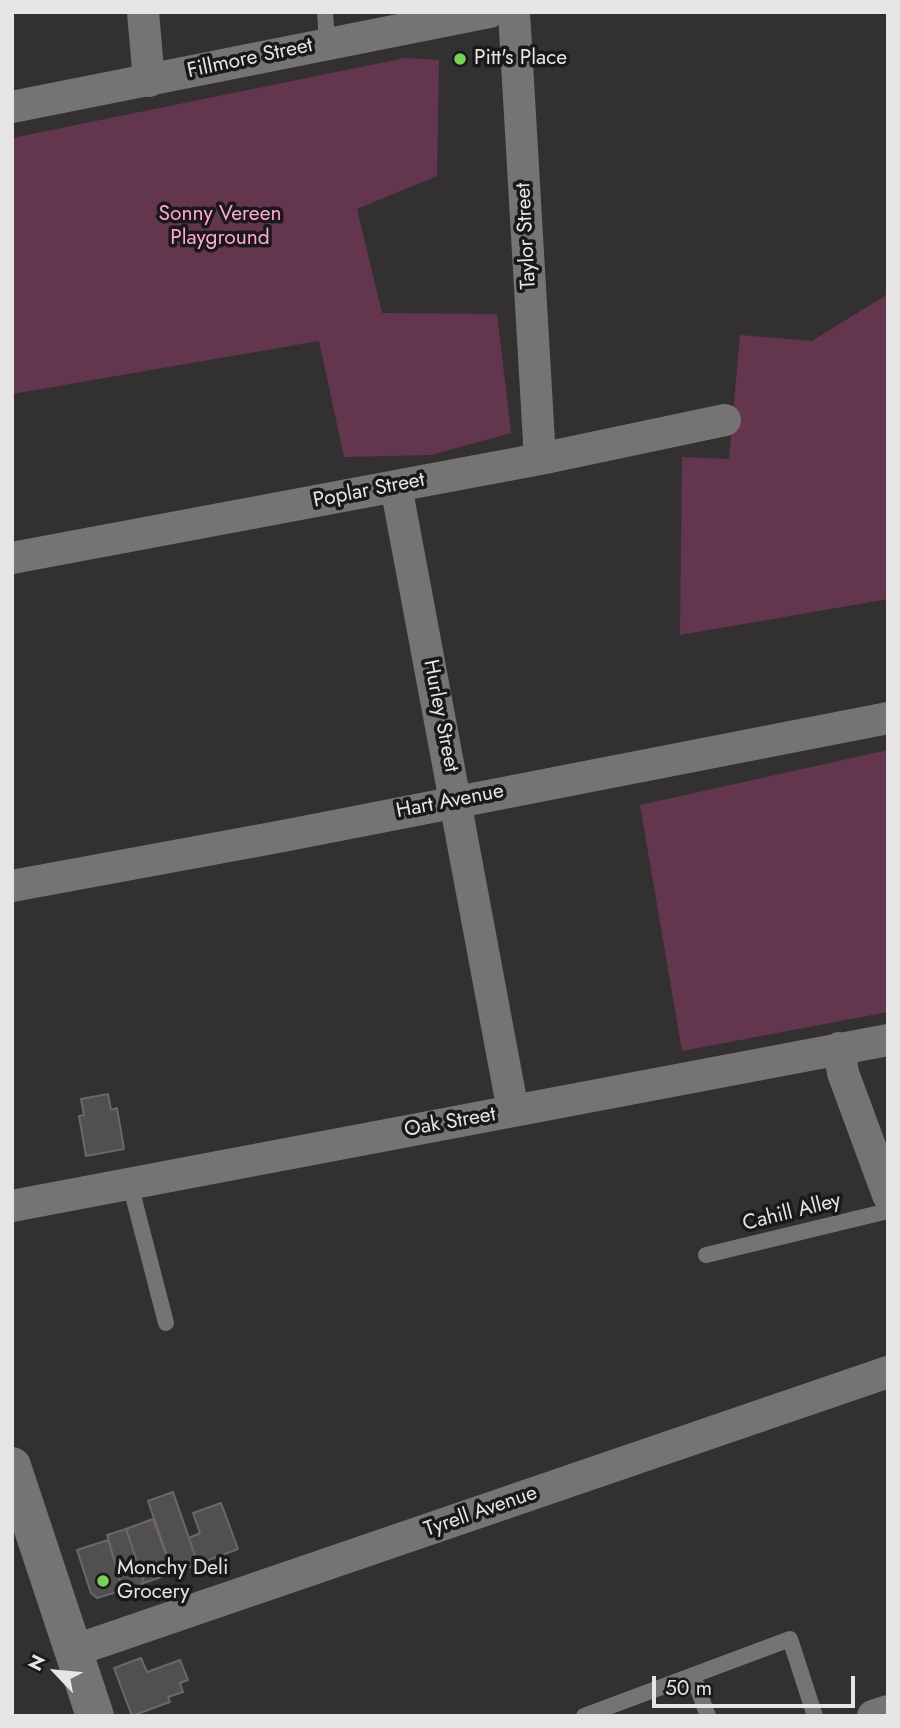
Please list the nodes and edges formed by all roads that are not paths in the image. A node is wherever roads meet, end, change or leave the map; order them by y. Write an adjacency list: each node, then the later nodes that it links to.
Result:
1 (143, 12): 6 (street)
2 (325, 12): 5 (lane)
3 (489, 12): 5 (street, Fillmore Street)
4 (513, 12): 9 (street, Taylor Street)
5 (327, 43): 6 (street, Fillmore Street)
6 (149, 81): 7 (street, Fillmore Street)
7 (12, 107)
8 (725, 420): 9 (street, Poplar Street)
9 (540, 459): 10 (street, Poplar Street)
10 (396, 486): 11 (street, Poplar Street); 13 (street, Hurley Street)
11 (12, 558)
12 (888, 718): 13 (street, Hart Avenue)
13 (456, 801): 14 (street, Hart Avenue); 17 (street, Hurley Street)
14 (12, 886)
15 (888, 1040): 16 (street, Oak Street)
16 (839, 1048): 17 (street, Oak Street); 19 (street)
17 (513, 1111): 18 (street, Oak Street)
18 (130, 1184): 20 (street, Oak Street); 23 (lane)
19 (888, 1195)
20 (12, 1206)
21 (888, 1211): 22 (lane, Cahill Alley)
22 (706, 1255)
23 (166, 1322)
24 (888, 1372): 26 (street, Tyrell Avenue)
25 (12, 1466): 26 (street)
26 (73, 1651): 29 (street)
27 (693, 1676): 30 (lane); 31 (lane); 32 (lane)
28 (888, 1711): 33 (street)
29 (95, 1716)
30 (584, 1716)
31 (708, 1716)
32 (815, 1716)
33 (873, 1716)

